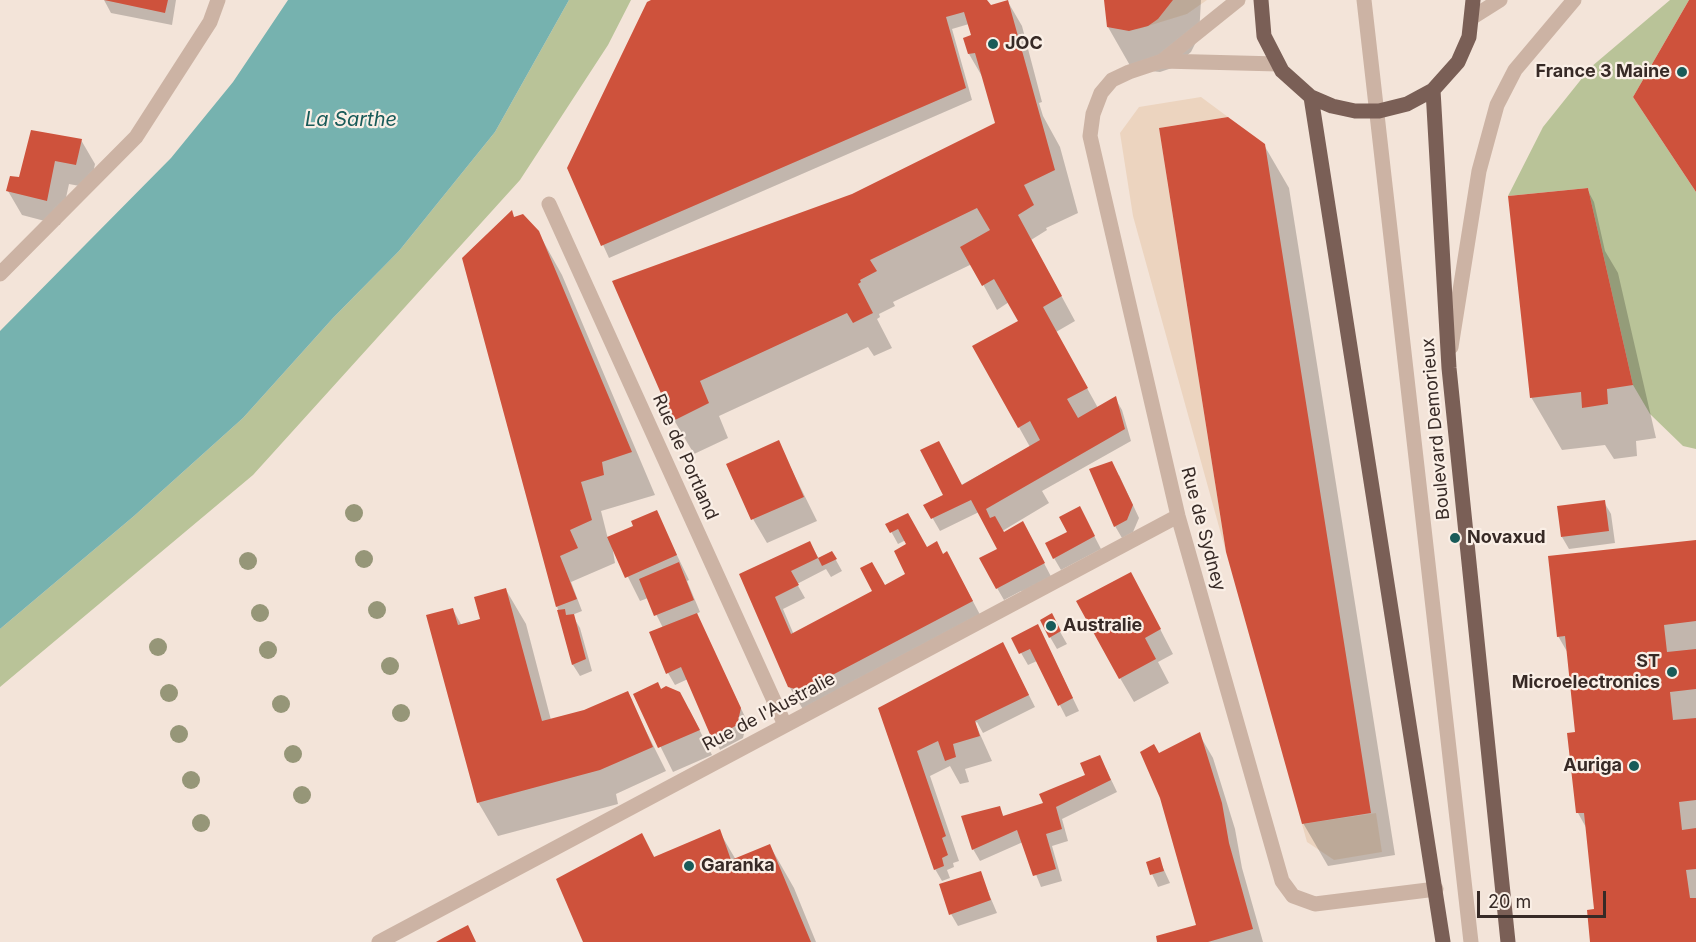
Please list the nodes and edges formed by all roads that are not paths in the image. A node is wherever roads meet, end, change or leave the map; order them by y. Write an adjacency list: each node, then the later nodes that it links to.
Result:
1 (218, 0): 15 (street)
2 (1238, 0): 9 (street, Rue de Sydney)
3 (1261, 0): 10 (main road)
4 (1364, 0): 13 (street)
5 (1473, 0): 8 (main road)
6 (1500, 0): 8 (street)
7 (1574, 0): 16 (street)
8 (1473, 17): 11 (main road)
9 (1162, 61): 10 (street, Rue de Sydney); 17 (street, Rue de Sydney)
10 (1278, 64): 12 (main road)
11 (1433, 90): 13 (main road); 16 (main road, Boulevard Demorieux)
12 (1311, 97): 13 (main road); 19 (main road)
13 (1378, 111): 22 (street)
14 (549, 204): 18 (street, Rue de Portland)
15 (1, 274)
16 (1449, 368): 23 (main road, Boulevard Demorieux)
17 (1178, 516): 18 (street, Rue de l'Australie); 19 (street, Rue de Sydney)
18 (785, 725): 20 (street, Rue de l'Australie)
19 (1436, 889): 21 (main road)
20 (379, 942)
21 (1443, 942)
22 (1471, 942)
23 (1508, 942)

